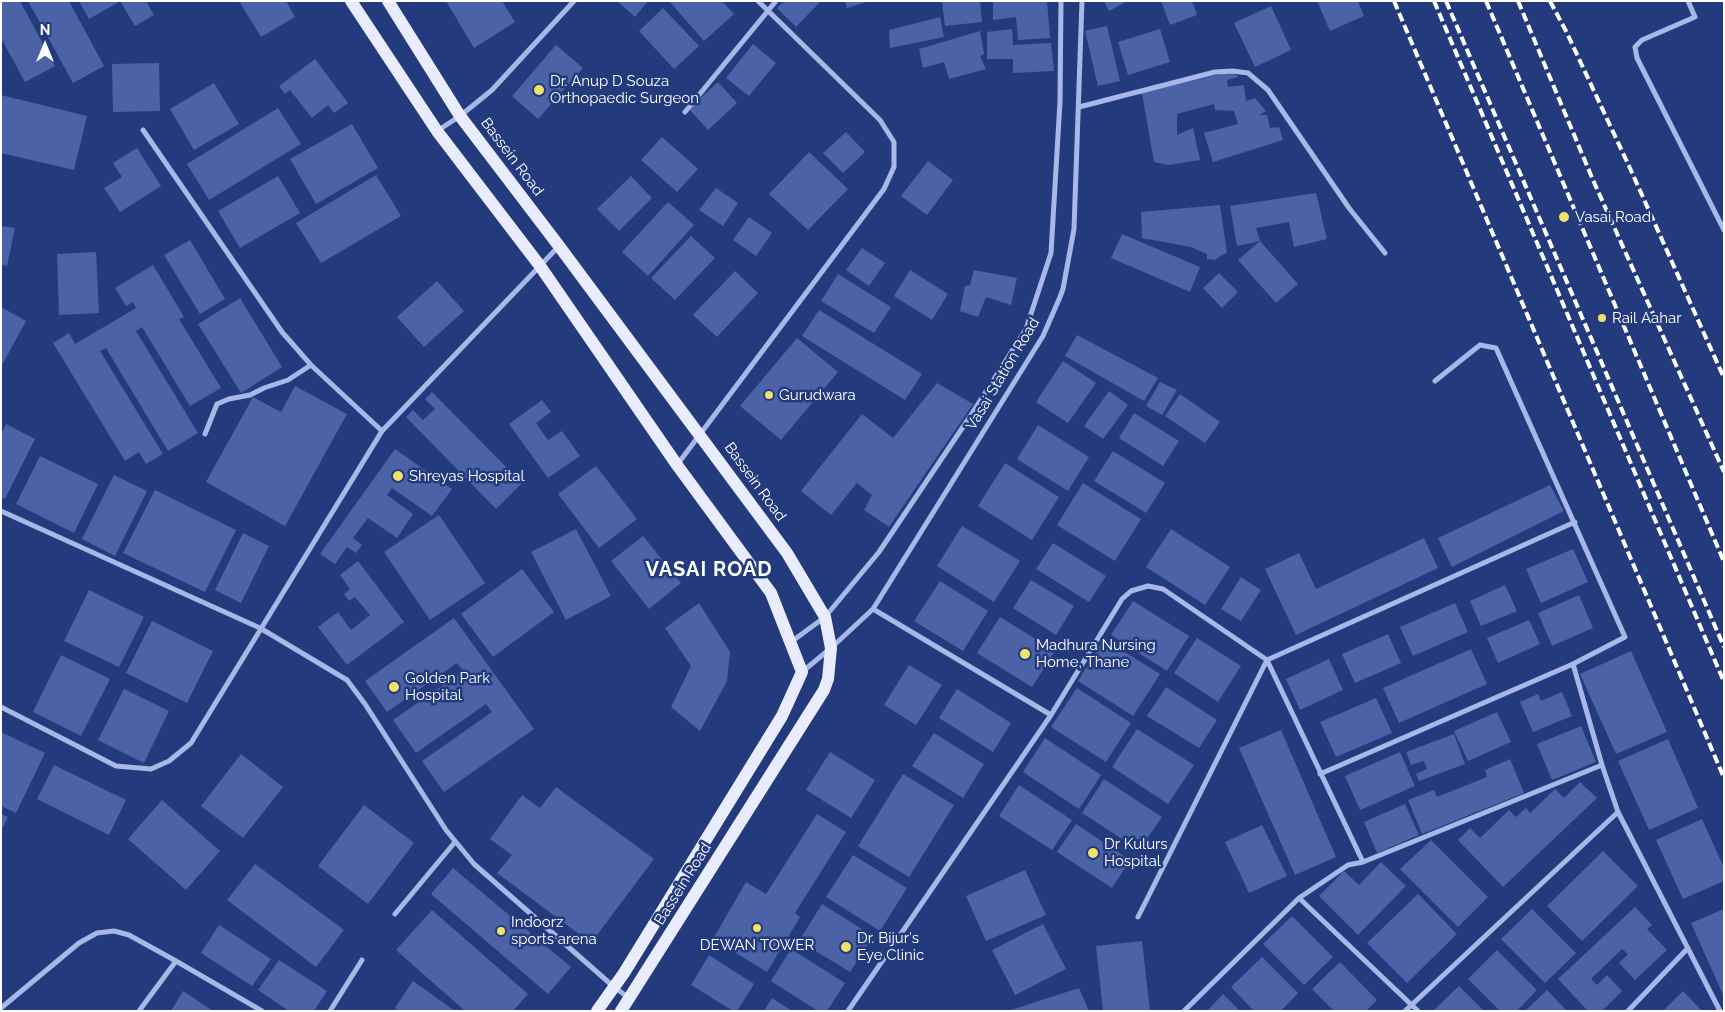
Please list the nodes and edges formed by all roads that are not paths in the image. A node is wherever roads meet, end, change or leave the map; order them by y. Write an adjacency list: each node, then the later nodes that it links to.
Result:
1 (351, 1): 14 (main road)
2 (388, 1): 12 (main road, Bassein Road)
3 (574, 1): 12 (street)
4 (758, 1): 9 (street)
5 (776, 1): 9 (street)
6 (1061, 1): 28 (street)
7 (1082, 1): 10 (street, Vasai Station Road)
8 (1688, 1): 15 (street)
9 (769, 10): 11 (street); 23 (street)
10 (1079, 107): 17 (street); 27 (street, Vasai Station Road)
11 (685, 112)
12 (460, 116): 14 (street); 16 (main road, Bassein Road)
13 (143, 130): 19 (street)
14 (437, 130): 18 (main road)
15 (1724, 230)
16 (559, 246): 18 (street); 23 (main road, Bassein Road)
17 (1385, 253)
18 (540, 266): 21 (street); 24 (main road)
19 (311, 365): 21 (street); 22 (street)
20 (1435, 381): 26 (street)
21 (382, 431): 29 (street)
22 (205, 434)
23 (700, 434): 24 (street); 28 (main road, Bassein Road)
24 (677, 465): 30 (main road)
25 (1, 511): 29 (street)
26 (1575, 522): 32 (street); 33 (street)
27 (873, 609): 31 (street, Vasai Station Road); 36 (street)
28 (825, 617): 30 (street); 31 (main road, Bassein Road)
29 (260, 628): 35 (street); 40 (street)
30 (790, 642): 34 (main road)
31 (831, 648): 34 (street, Vasai Station Road); 49 (main road, Bassein Road)
32 (1267, 660): 36 (street); 38 (street); 44 (street)
33 (1573, 664): 37 (street); 38 (street)
34 (802, 672): 48 (main road, Bassein Road)
35 (1, 707)
36 (1051, 715): 57 (street)
37 (1602, 766): 39 (street); 41 (street)
38 (1320, 774): 41 (street)
39 (1618, 812): 45 (street); 50 (street)
40 (455, 842): 43 (street); 48 (street)
41 (1363, 862): 42 (street)
42 (1299, 898): 50 (street); 58 (street)
43 (395, 914)
44 (1138, 917)
45 (1688, 948): 61 (street); 62 (street)
46 (362, 960): 54 (street)
47 (176, 961): 51 (street); 52 (street); 53 (street)
48 (614, 987): 49 (street); 55 (main road, Bassein Road)
49 (629, 998): 56 (main road, Bassein Road)
50 (1412, 1004): 59 (street); 60 (street)
51 (1, 1008)
52 (139, 1011)
53 (262, 1011)
54 (330, 1011)
55 (597, 1011)
56 (621, 1011)
57 (848, 1011)
58 (1184, 1011)
59 (1405, 1011)
60 (1418, 1011)
61 (1628, 1011)
62 (1720, 1011)

